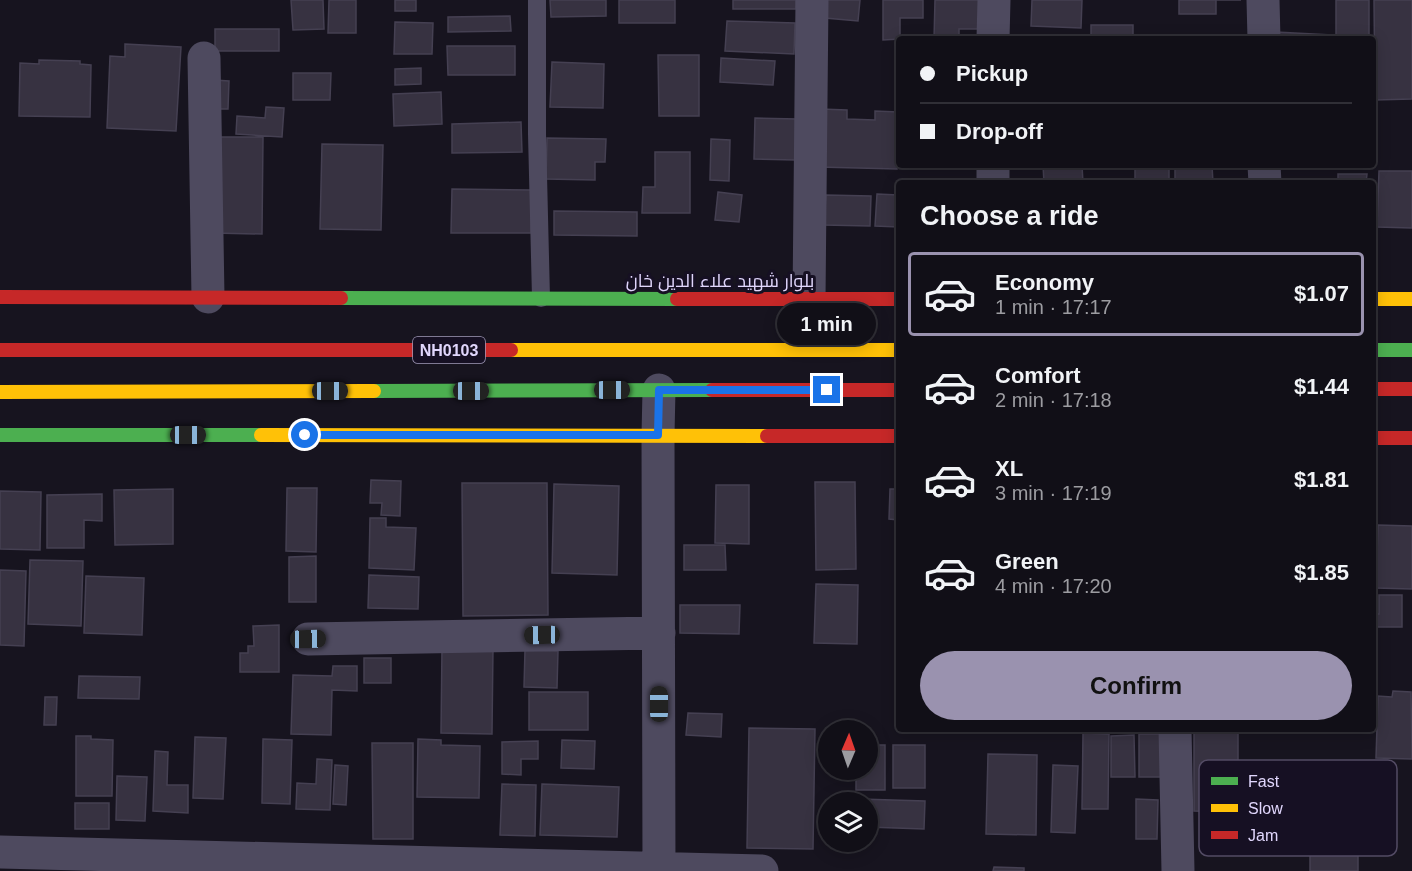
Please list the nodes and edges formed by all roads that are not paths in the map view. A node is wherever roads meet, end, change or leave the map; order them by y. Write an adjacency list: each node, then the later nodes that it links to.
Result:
1 (537, 0): 10 (lane)
2 (812, 0): 11 (street)
3 (994, 0): 5 (street)
4 (1263, 0): 6 (street)
5 (993, 36)
6 (1264, 36)
7 (204, 58): 9 (street)
8 (0, 297): 9 (main road, بلوار شهید علاء الدین خان)
9 (208, 297): 10 (main road, بلوار شهید علاء الدین خان)
10 (541, 298): 11 (main road, بلوار شهید علاء الدین خان)
11 (808, 299): 12 (main road, بلوار شهید علاء الدین خان)
12 (896, 299)
13 (1376, 299): 14 (main road)
14 (1412, 299)
15 (0, 350): 16 (main road, NH0103)
16 (896, 350)
17 (1376, 350): 18 (main road)
18 (1412, 350)
19 (1376, 389): 20 (main road)
20 (1412, 389)
21 (659, 390): 22 (main road); 23 (main road); 25 (street)
22 (896, 390)
23 (0, 392)
24 (0, 435): 25 (main road)
25 (658, 435): 26 (main road); 29 (street)
26 (896, 436)
27 (1376, 438): 28 (main road)
28 (1412, 438)
29 (658, 633): 30 (street); 33 (street)
30 (308, 639)
31 (1175, 732): 35 (street)
32 (0, 852): 33 (street)
33 (659, 869): 34 (street)
34 (762, 871)
35 (1178, 871)

